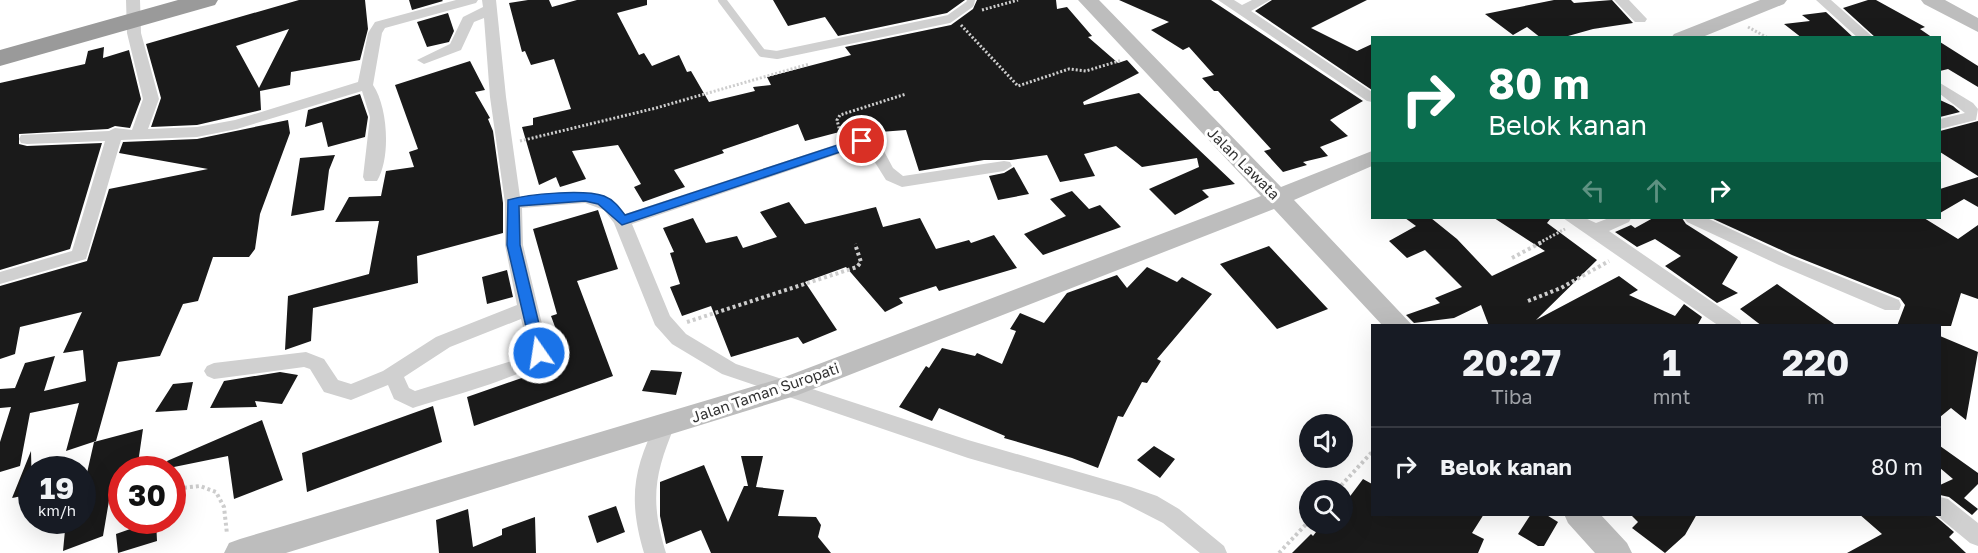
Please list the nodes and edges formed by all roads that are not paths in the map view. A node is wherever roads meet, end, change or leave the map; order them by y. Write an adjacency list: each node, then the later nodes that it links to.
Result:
1 (206, 0): 13 (highway)
2 (471, 0): 21 (street)
3 (722, 0): 4 (lane)
4 (971, 0)
5 (1088, 0): 31 (street, Jalan Lawata)
6 (1225, 0): 14 (street)
7 (1263, 0): 14 (street)
8 (1621, 0): 15 (street)
9 (1777, 0): 17 (street)
10 (1931, 0): 16 (street)
11 (1831, 2): 18 (street)
12 (490, 4): 20 (street); 32 (street)
13 (134, 10): 19 (highway); 26 (street)
14 (1242, 10): 23 (street)
15 (1640, 19)
16 (1978, 26)
17 (1686, 36)
18 (1865, 36)
19 (0, 58)
20 (424, 60)
21 (365, 85): 26 (street); 30 (street)
22 (1941, 89): 24 (street)
23 (1371, 97)
24 (1941, 124)
25 (115, 134): 26 (street); 27 (street); 38 (street)
26 (138, 134)
27 (27, 139)
28 (1371, 158): 31 (street, Jalan Taman Suropati)
29 (1004, 166): 36 (street)
30 (371, 177)
31 (1278, 198): 41 (street, Jalan Lawata); 45 (street, Jalan Taman Suropati)
32 (513, 203): 36 (street); 40 (street)
33 (1575, 219): 37 (street)
34 (1621, 219): 37 (street)
35 (1695, 219): 39 (street)
36 (622, 221): 45 (street)
37 (1596, 230): 42 (street)
38 (0, 278)
39 (1892, 305)
40 (527, 309): 44 (street); 44 (street)
41 (1398, 324)
42 (1730, 324)
43 (214, 371): 44 (street)
44 (393, 373)
45 (788, 387): 46 (street, Jalan Taman Suropati); 52 (street)
46 (664, 425): 50 (street, Jalan Taman Suropati); 51 (street)
47 (1941, 507): 49 (street)
48 (1581, 516): 53 (street)
49 (1978, 536)
50 (233, 547)
51 (656, 553)
52 (1216, 553)
53 (1616, 553)

